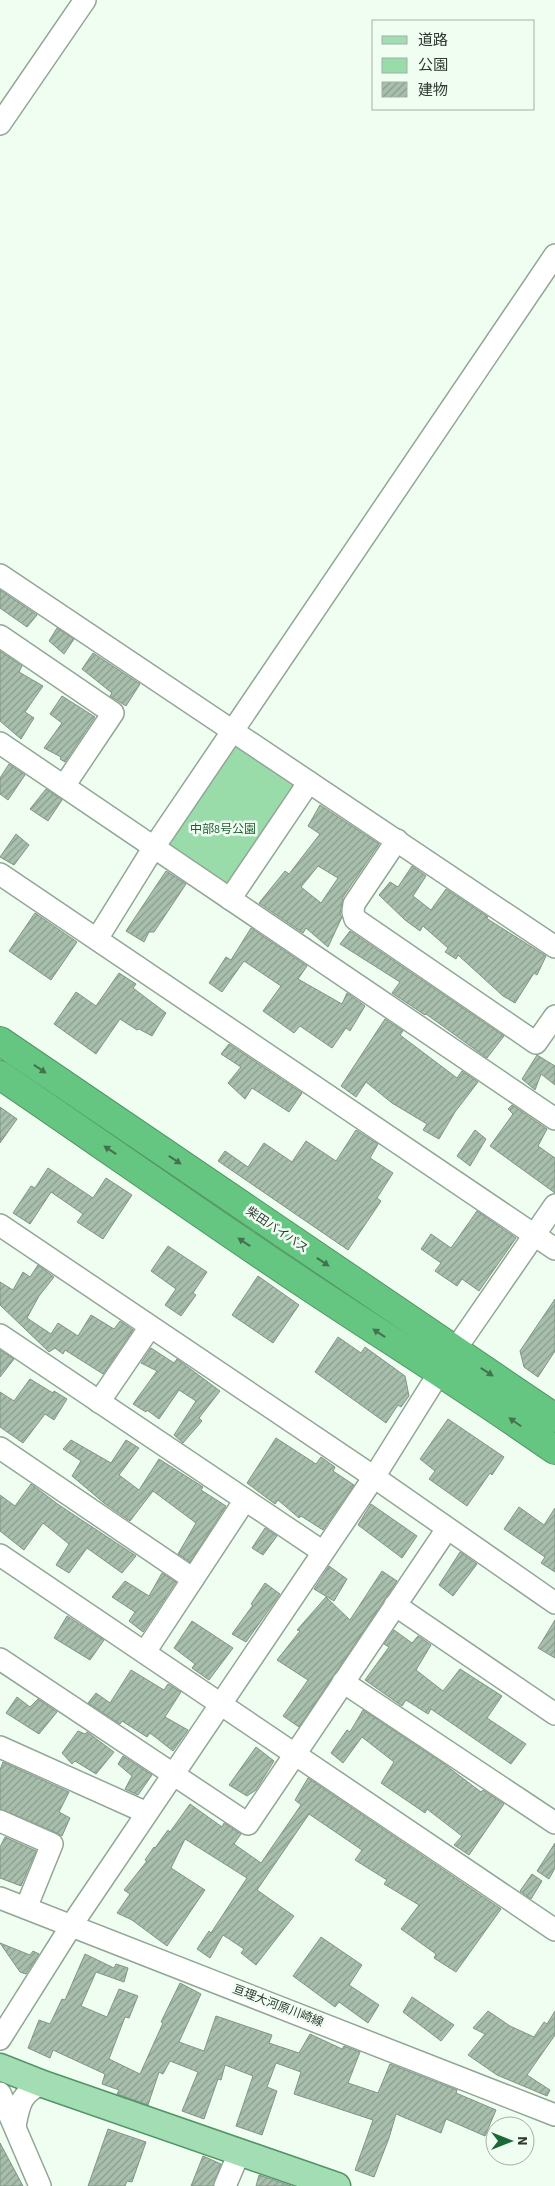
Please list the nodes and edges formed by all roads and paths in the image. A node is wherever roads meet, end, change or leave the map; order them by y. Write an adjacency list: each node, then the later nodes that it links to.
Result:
1 (85, 0): 2 (street)
2 (0, 124)
3 (555, 255): 6 (street)
4 (0, 575): 6 (street)
5 (0, 636): 9 (street)
6 (234, 731): 8 (street); 11 (street)
7 (0, 743): 9 (street)
8 (309, 782): 10 (street); 13 (street)
9 (64, 786): 11 (street)
10 (397, 840): 15 (street); 16 (street)
11 (154, 847): 13 (street); 14 (street)
12 (0, 874): 14 (street)
13 (230, 899): 19 (street)
14 (97, 939): 22 (street)
15 (555, 947)
16 (555, 1016)
17 (0, 1041): 26 (highway, 柴田バイパス, one-way to 26)
18 (0, 1075): 27 (highway, one-way to 18)
19 (555, 1119)
20 (555, 1205): 22 (street)
21 (0, 1225): 24 (street)
22 (534, 1235): 23 (street); 26 (street)
23 (555, 1249)
24 (150, 1327): 28 (street); 32 (street)
25 (0, 1335): 28 (street)
26 (454, 1351): 27 (street); 29 (highway, 柴田バイパス, one-way to 29)
27 (439, 1373): 31 (highway, one-way to 27); 32 (street)
28 (99, 1402): 33 (street)
29 (555, 1418)
30 (0, 1448): 37 (street)
31 (555, 1450)
32 (374, 1477): 34 (street); 35 (street)
33 (245, 1500): 35 (street); 37 (street)
34 (447, 1529): 38 (street); 39 (street)
35 (323, 1552): 43 (street)
36 (0, 1555): 40 (street)
37 (193, 1578): 40 (street)
38 (555, 1603)
39 (395, 1605): 42 (street); 44 (street)
40 (144, 1652): 43 (street)
41 (0, 1659): 47 (street)
42 (344, 1682): 46 (street); 50 (street)
43 (221, 1703): 46 (street); 47 (street)
44 (555, 1714)
45 (0, 1747): 48 (street)
46 (295, 1754): 47 (street); 54 (street)
47 (172, 1775): 48 (street)
48 (147, 1813): 53 (street)
49 (0, 1820): 52 (street)
50 (555, 1823)
51 (0, 1898): 52 (street, 亘理大河原川崎線)
52 (26, 1908): 53 (street, 亘理大河原川崎線)
53 (72, 1926): 55 (street); 59 (street, 亘理大河原川崎線)
54 (555, 1930)
55 (0, 2039)
56 (0, 2067): 57 (main road)
57 (43, 2084): 60 (street); 61 (main road)
58 (0, 2093): 60 (street)
59 (555, 2115)
60 (15, 2126): 62 (street)
61 (240, 2152): 63 (street); 64 (main road)
62 (40, 2186)
63 (225, 2186)
64 (337, 2186)

